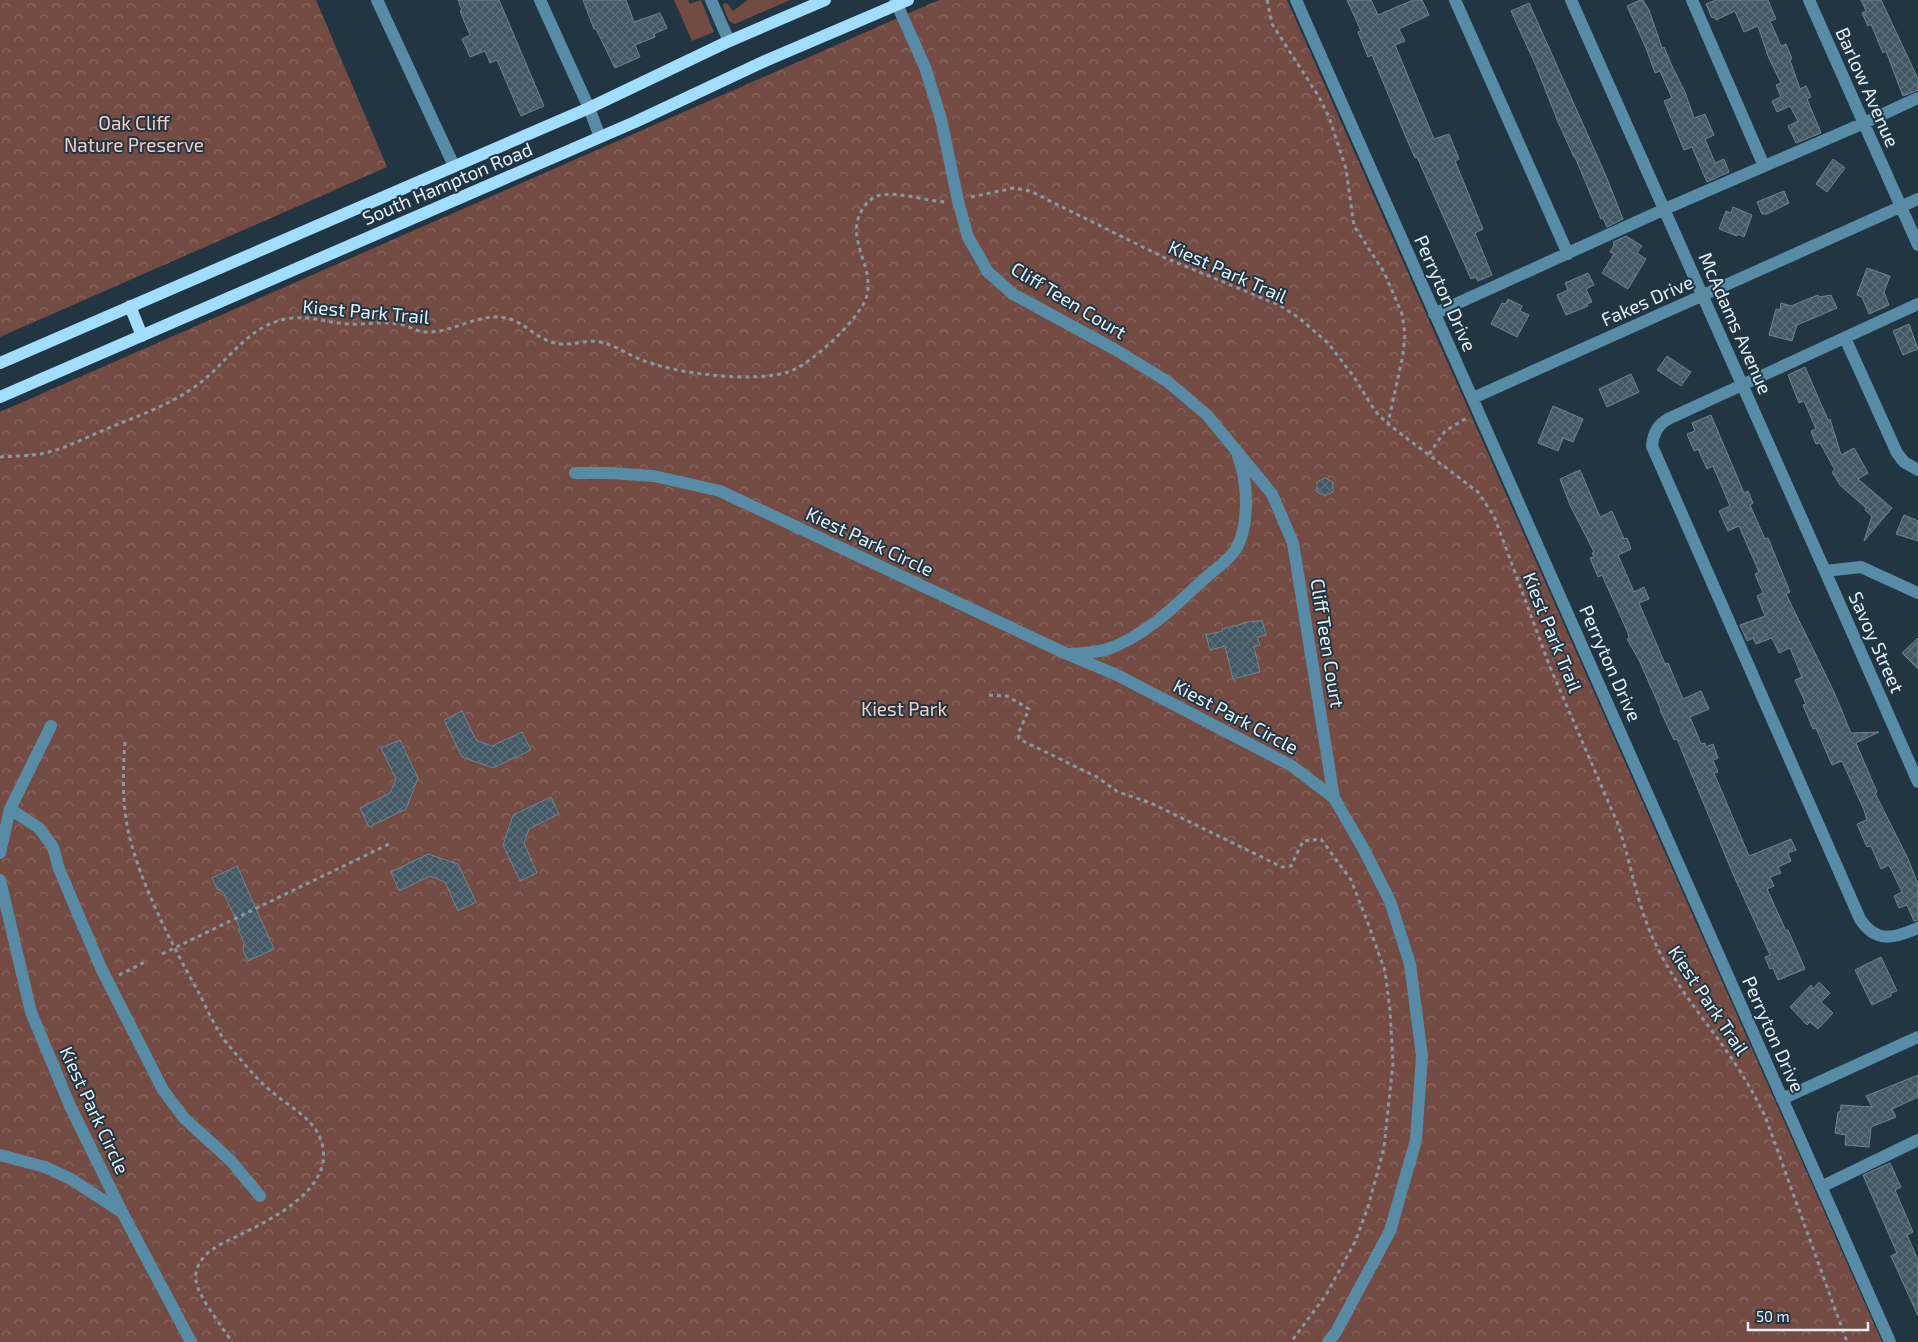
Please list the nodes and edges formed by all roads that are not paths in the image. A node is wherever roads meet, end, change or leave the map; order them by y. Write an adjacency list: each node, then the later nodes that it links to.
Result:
1 (377, 0): 16 (street)
2 (540, 0): 13 (street)
3 (712, 0): 11 (street)
4 (825, 0): 11 (main road, South Hampton Road)
5 (1296, 0): 26 (street, Perryton Drive)
6 (1455, 0): 22 (street)
7 (1570, 0): 20 (street, McAdams Avenue)
8 (1692, 0): 17 (street)
9 (1809, 0): 14 (street, Barlow Avenue)
10 (900, 2): 15 (main road, South Hampton Road); 33 (street, Cliff Teen Court)
11 (729, 41): 13 (main road, South Hampton Road)
12 (1918, 98): 14 (street)
13 (589, 108): 15 (street); 16 (main road, South Hampton Road)
14 (1864, 124): 17 (street); 19 (street, Barlow Avenue)
15 (600, 137): 27 (main road, South Hampton Road)
16 (454, 166): 25 (main road, South Hampton Road)
17 (1764, 166): 20 (street)
18 (1918, 199): 19 (street, Fakes Drive)
19 (1901, 206): 21 (street, Barlow Avenue); 23 (street, Fakes Drive)
20 (1665, 209): 22 (street); 23 (street, McAdams Avenue)
21 (1918, 245)
22 (1568, 254): 26 (street)
23 (1704, 295): 30 (street, McAdams Avenue); 32 (street, Fakes Drive)
24 (1918, 304): 28 (street)
25 (130, 306): 27 (main road); 29 (main road, South Hampton Road)
26 (1434, 314): 32 (street, Perryton Drive)
27 (142, 336): 31 (main road, South Hampton Road)
28 (1845, 338): 30 (street); 34 (street)
29 (0, 363)
30 (1743, 384): 36 (street, McAdams Avenue); 45 (street)
31 (0, 397)
32 (1473, 398): 47 (street, Perryton Drive)
33 (1236, 450): 38 (street, Cliff Teen Court); 41 (street, Cliff Teen Court)
34 (1918, 470)
35 (575, 473): 38 (street, Kiest Park Circle)
36 (1825, 571): 37 (street); 40 (street, Savoy Street)
37 (1918, 592)
38 (1067, 654): 41 (street, Kiest Park Circle)
39 (51, 726): 42 (street)
40 (1918, 782)
41 (1334, 798): 54 (street, Kiest Park Circle)
42 (10, 809): 43 (street); 51 (street)
43 (0, 853)
44 (0, 880): 52 (street, Kiest Park Circle)
45 (1918, 928)
46 (1918, 1037): 47 (street)
47 (1782, 1098): 50 (street, Perryton Drive)
48 (1918, 1140): 50 (street)
49 (0, 1155): 52 (street)
50 (1821, 1187): 55 (street, Perryton Drive)
51 (260, 1196)
52 (123, 1214): 53 (street, Kiest Park Circle)
53 (191, 1342)
54 (1328, 1342)
55 (1890, 1342)

